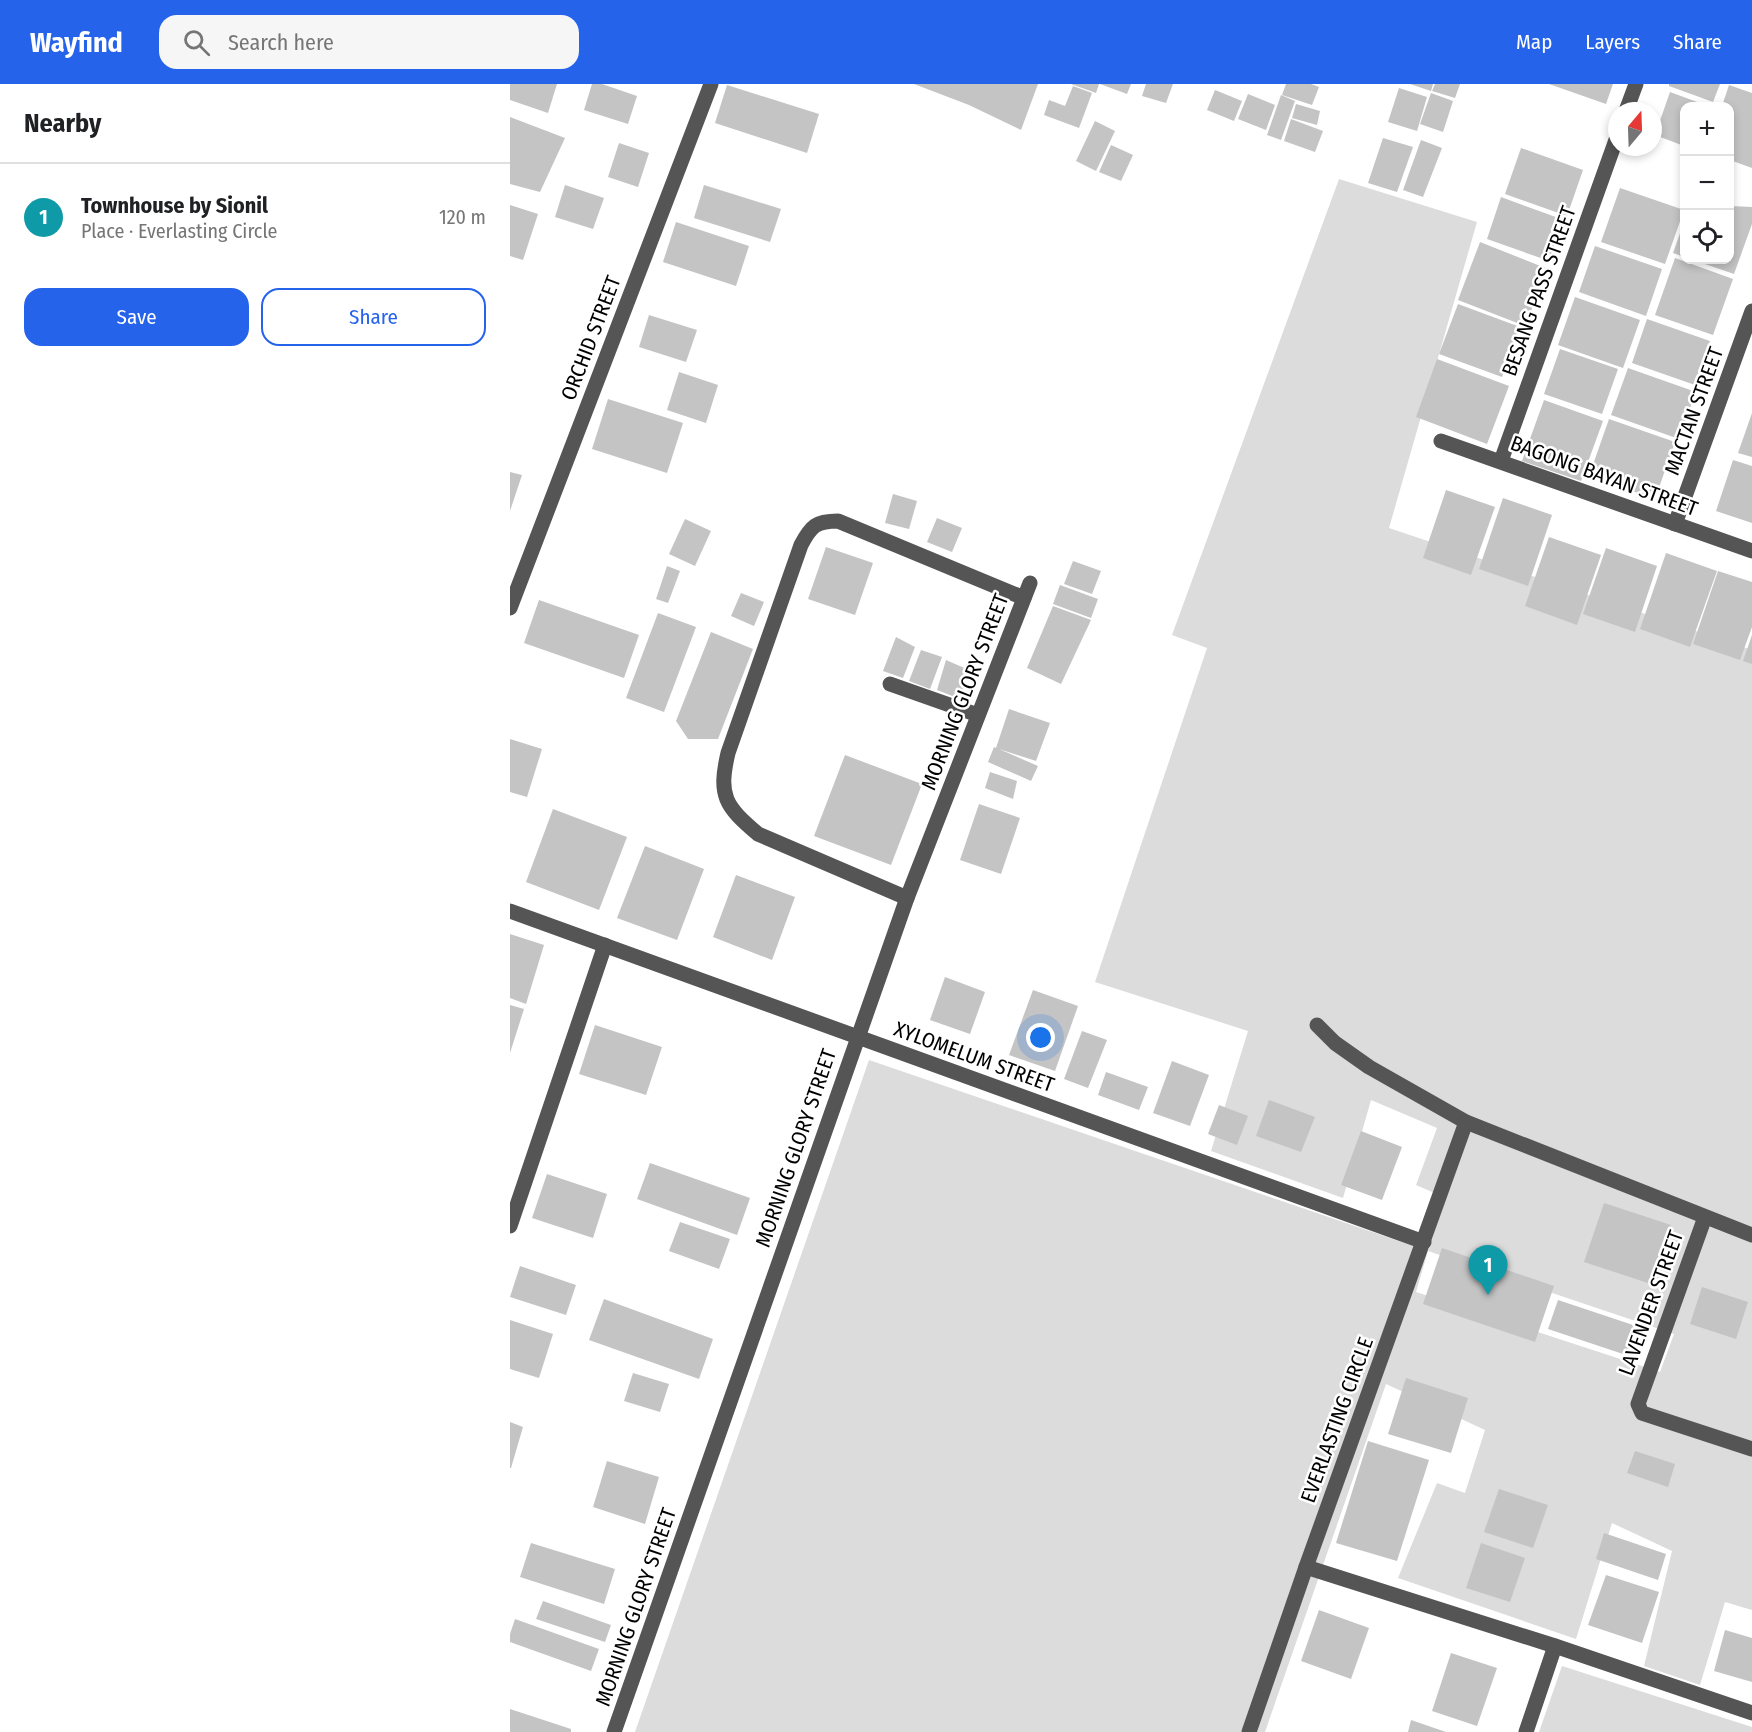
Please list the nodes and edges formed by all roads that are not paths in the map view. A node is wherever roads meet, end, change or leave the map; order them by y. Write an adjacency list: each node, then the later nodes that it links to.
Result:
1 (711, 84): 13 (street, ORCHID STREET)
2 (1636, 84): 3 (street)
3 (1629, 102)
4 (1610, 156): 8 (street, BESANG PASS STREET)
5 (1752, 311): 6 (street, MACTAN STREET)
6 (1747, 346): 9 (street, MACTAN STREET)
7 (1441, 441): 8 (street, BAGONG BAYAN STREET)
8 (1501, 460): 9 (street, BAGONG BAYAN STREET)
9 (1675, 524): 10 (street, BAGONG BAYAN STREET)
10 (1752, 551)
11 (1030, 583): 12 (street, MORNING GLORY STREET)
12 (1024, 598): 15 (street, MORNING GLORY STREET); 16 (street)
13 (510, 608)
14 (891, 684): 15 (street)
15 (978, 715): 16 (street, MORNING GLORY STREET)
16 (907, 898): 20 (street, MORNING GLORY STREET)
17 (510, 911): 18 (street, XYLOMELUM STREET)
18 (604, 945): 20 (street, XYLOMELUM STREET); 23 (street)
19 (1317, 1025): 21 (street)
20 (858, 1037): 25 (street, XYLOMELUM STREET); 30 (street, MORNING GLORY STREET)
21 (1466, 1122): 22 (street); 25 (street, EVERLASTING CIRCLE)
22 (1705, 1217): 24 (street); 26 (street, LAVENDER STREET)
23 (510, 1226)
24 (1752, 1235)
25 (1424, 1242): 27 (street, EVERLASTING CIRCLE)
26 (1752, 1449)
27 (1306, 1567): 28 (street); 31 (street, EVERLASTING CIRCLE)
28 (1556, 1646): 29 (street); 32 (street)
29 (1752, 1713)
30 (614, 1732)
31 (1249, 1732)
32 (1526, 1732)

